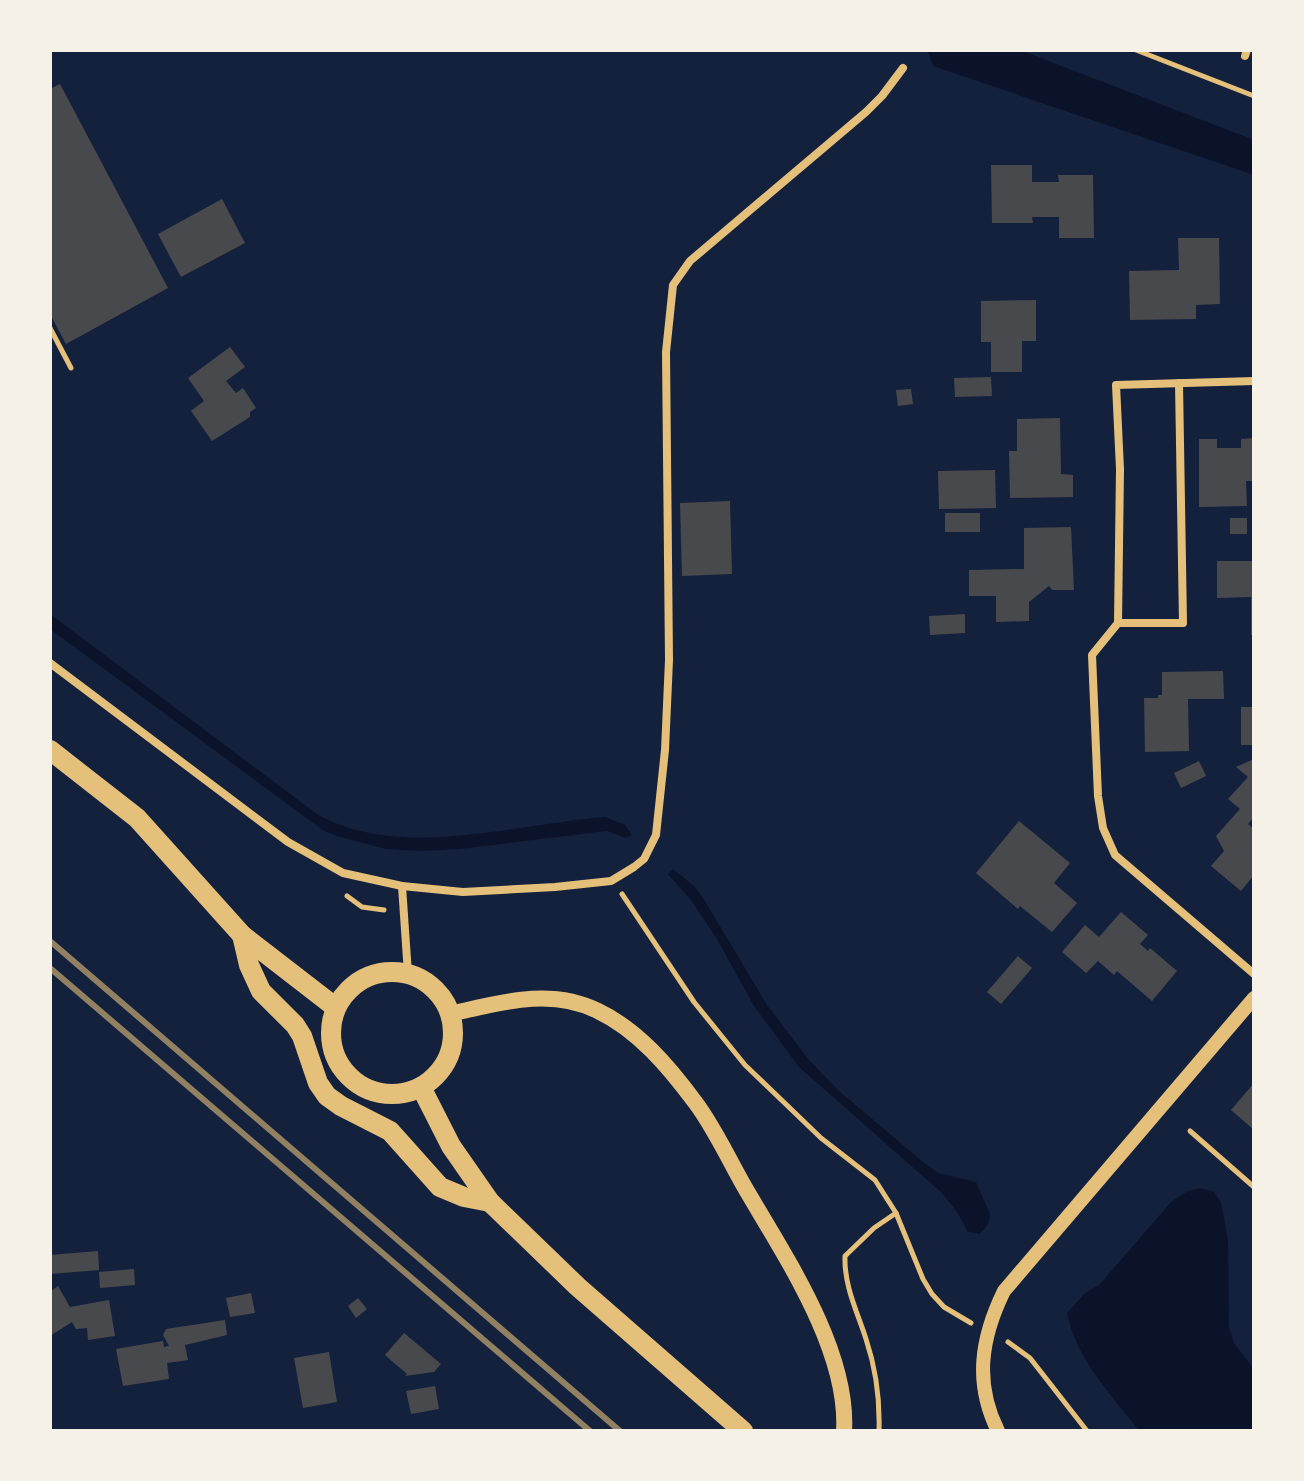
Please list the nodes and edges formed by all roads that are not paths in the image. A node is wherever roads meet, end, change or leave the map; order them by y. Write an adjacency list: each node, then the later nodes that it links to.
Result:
1 (903, 68): 7 (street)
2 (1254, 381): 3 (street)
3 (1179, 383): 4 (street); 4 (street)
4 (1118, 623): 10 (street)
5 (50, 663): 7 (street)
6 (50, 750): 8 (main road)
7 (402, 886): 9 (street)
8 (242, 935): 12 (main road); 15 (main road)
9 (408, 974): 12 (main road); 13 (main road)
10 (1254, 974)
11 (1254, 998): 18 (street)
12 (335, 1007): 14 (main road)
13 (450, 1014): 14 (main road); 17 (main road)
14 (421, 1087): 15 (main road)
15 (490, 1202): 16 (main road)
16 (743, 1431)
17 (844, 1431)
18 (998, 1431)

